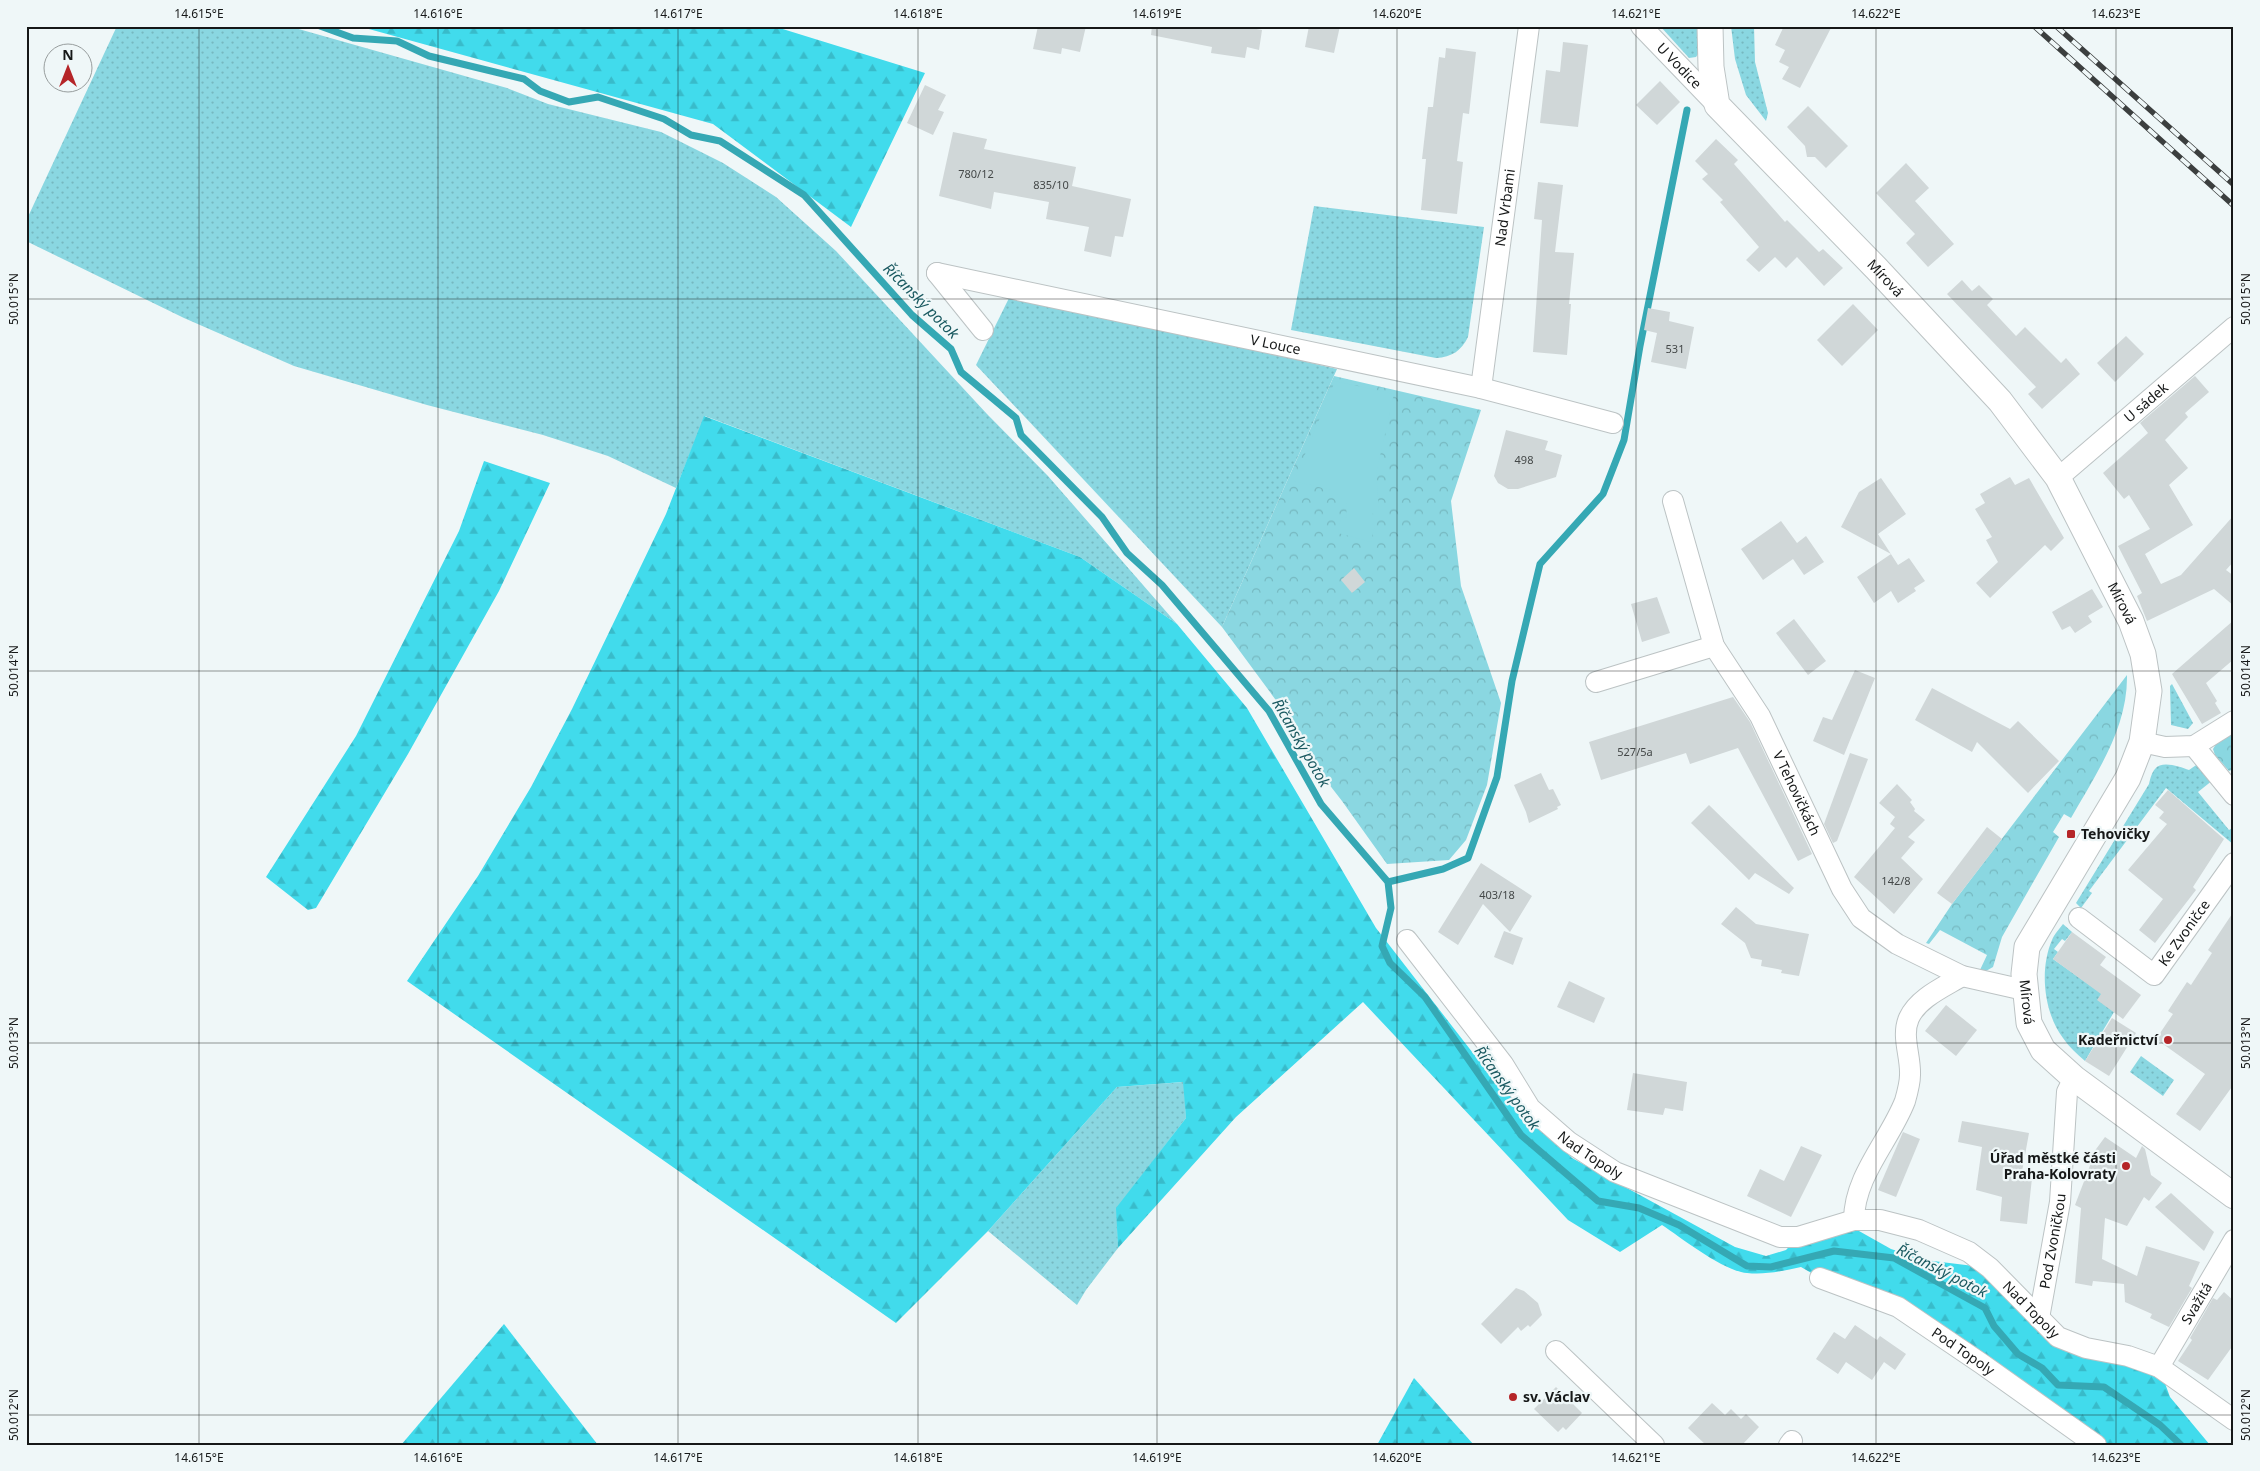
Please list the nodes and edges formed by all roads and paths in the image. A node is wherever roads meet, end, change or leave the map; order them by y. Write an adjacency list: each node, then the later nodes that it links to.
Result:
1 (1529, 26): 7 (street, Nad Vrbami)
2 (1641, 26): 4 (street, U Vodice)
3 (1710, 26): 4 (street)
4 (1717, 105): 9 (street, Mírová)
5 (2234, 327): 9 (street, U sádek)
6 (983, 330): 7 (street, V Louce)
7 (1481, 388): 8 (street, V Louce)
8 (1613, 423)
9 (2058, 478): 14 (street, Mírová)
10 (1673, 501): 11 (street, V Tehovičkách)
11 (1714, 646): 12 (street); 20 (street, V Tehovičkách)
12 (1596, 682)
13 (2234, 721): 15 (street)
14 (2142, 742): 15 (street); 21 (street, Mírová)
15 (2194, 746): 16 (street)
16 (2234, 795)
17 (2234, 863): 18 (street, Ke Zvoničce)
18 (2079, 918)
19 (1407, 940): 24 (street, Nad Topoly)
20 (1962, 976): 21 (street, V Tehovičkách); 24 (street)
21 (2024, 990): 22 (street, Mírová)
22 (2074, 1078): 23 (street, Mírová); 27 (street, Pod Zvoničkou)
23 (2234, 1196)
24 (1854, 1220): 27 (street, Nad Topoly)
25 (2234, 1240): 29 (street, Svažitá)
26 (1820, 1278): 32 (street, Pod Topoly)
27 (2039, 1318): 29 (street, Nad Topoly)
28 (1556, 1351): 31 (street)
29 (2159, 1367): 30 (street, Nad Topoly)
30 (2234, 1420)
31 (1654, 1445)
32 (2096, 1445)

